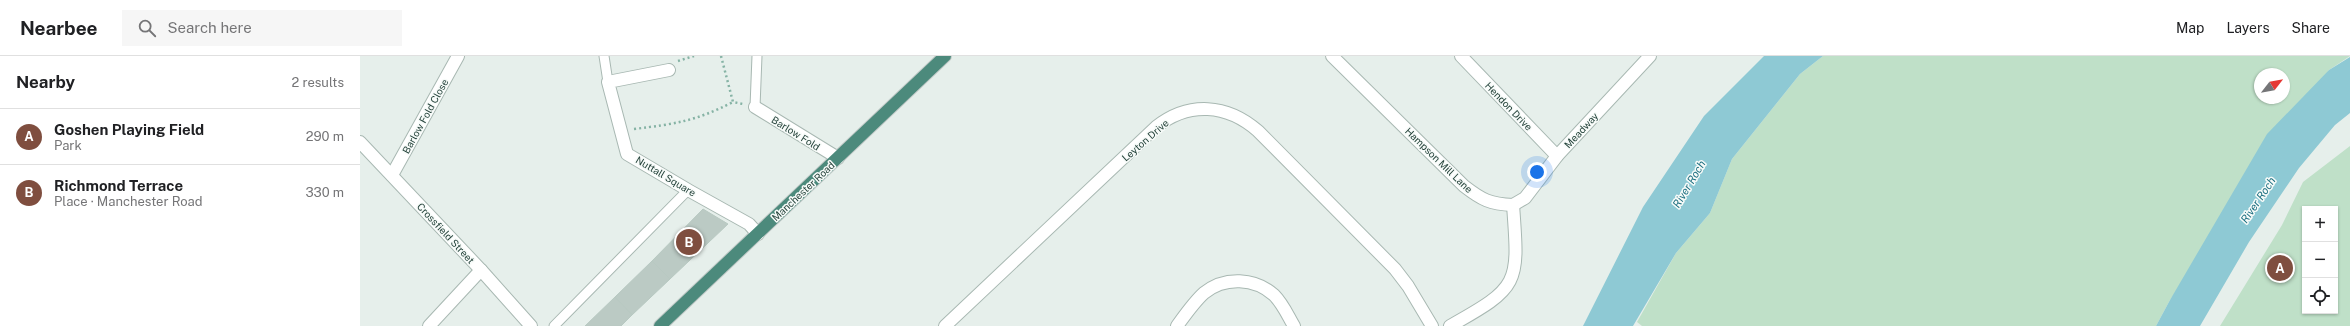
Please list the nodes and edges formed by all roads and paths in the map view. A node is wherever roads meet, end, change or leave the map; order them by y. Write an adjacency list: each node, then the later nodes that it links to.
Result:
1 (458, 56): 17 (street, Barlow Fold Close)
2 (604, 56): 10 (lane)
3 (721, 56): 11 (path)
4 (756, 56): 12 (lane)
5 (945, 56): 16 (highway, Manchester Road)
6 (1332, 56): 19 (street, Hampson Mill Lane)
7 (1461, 56): 15 (street, Hendon Drive)
8 (1650, 56): 15 (street, Meadway)
9 (670, 70): 10 (street)
10 (608, 82): 13 (street, Nuttall Square)
11 (733, 102): 12 (path); 13 (path)
12 (755, 107): 16 (street, Barlow Fold)
13 (621, 131): 18 (street, Nuttall Square)
14 (360, 142): 17 (street, Crossfield Street)
15 (1557, 156): 19 (street, Meadway)
16 (838, 158): 20 (highway, Manchester Road)
17 (392, 175): 21 (street, Crossfield Street)
18 (688, 190): 20 (street, Nuttall Square); 24 (lane)
19 (1513, 205): 30 (street)
20 (758, 234): 25 (highway, Manchester Road)
21 (481, 270): 22 (street); 23 (street, Crossfield Street)
22 (430, 326)
23 (530, 326)
24 (554, 326)
25 (660, 326)
26 (945, 326): 29 (street, Leyton Drive)
27 (1177, 326): 28 (street)
28 (1294, 326)
29 (1432, 326)
30 (1450, 326)

